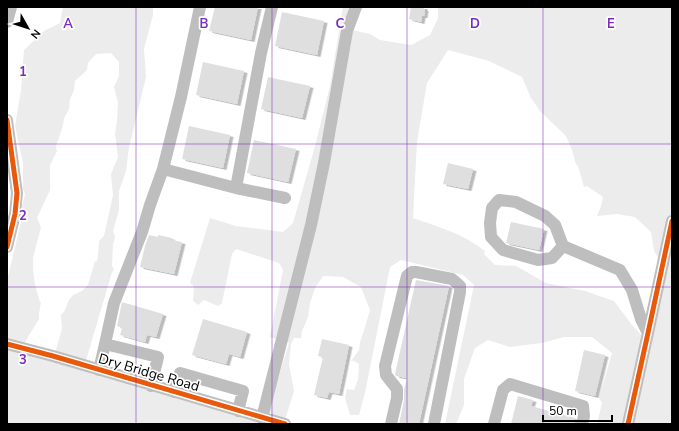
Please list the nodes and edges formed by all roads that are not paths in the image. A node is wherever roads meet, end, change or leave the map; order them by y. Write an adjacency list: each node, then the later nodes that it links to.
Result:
1 (11, 7): 5 (street)
2 (200, 7): 7 (street)
3 (272, 7): 8 (street)
4 (356, 7): 20 (street)
5 (7, 22)
6 (7, 120): 12 (street)
7 (163, 169): 8 (street); 15 (street)
8 (236, 188): 9 (street)
9 (285, 198)
10 (672, 221): 13 (street)
11 (563, 246): 11 (street); 13 (street)
12 (7, 247)
13 (648, 333): 26 (street)
14 (7, 344): 16 (street, Dry Bridge Road)
15 (105, 344): 16 (street); 17 (street)
16 (98, 370): 17 (street, Dry Bridge Road)
17 (151, 386): 18 (street, Dry Bridge Road)
18 (174, 392): 19 (street, Dry Bridge Road); 19 (street)
19 (238, 411): 20 (street, Dry Bridge Road)
20 (262, 418): 21 (street, Dry Bridge Road)
21 (285, 424)
22 (391, 424): 23 (street)
23 (434, 424)
24 (494, 424): 25 (street)
25 (582, 424)
26 (628, 424)

